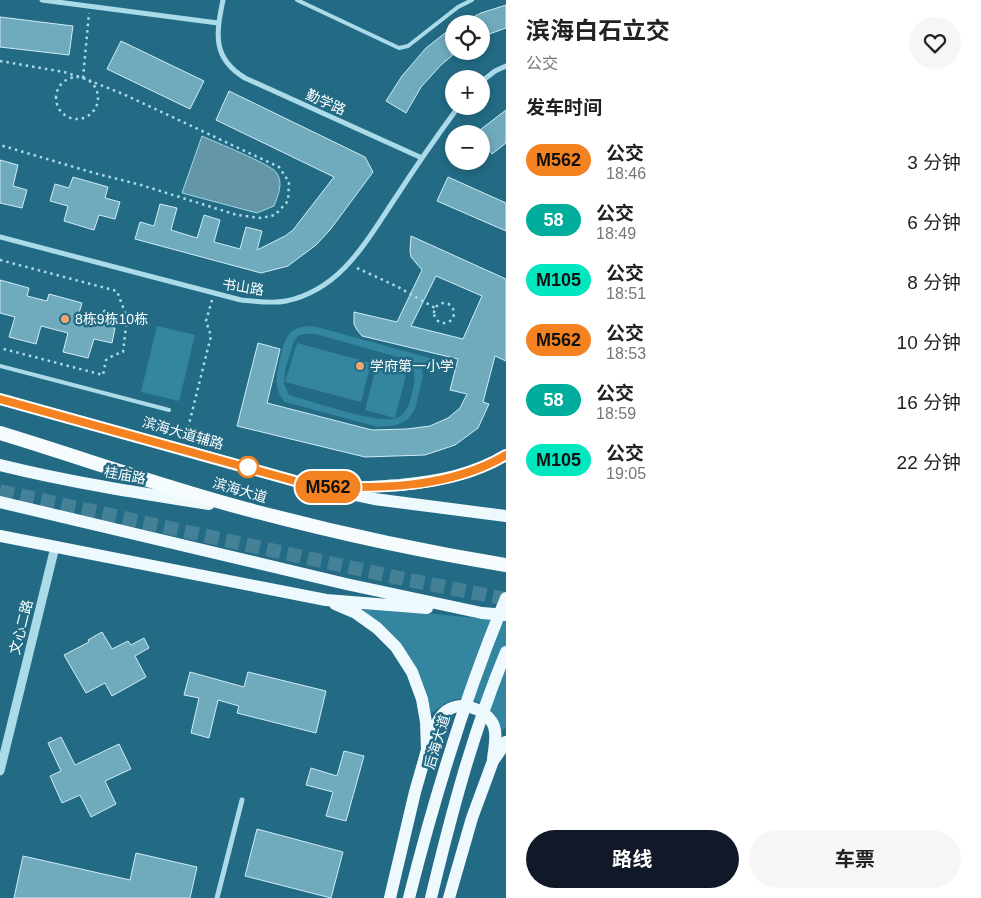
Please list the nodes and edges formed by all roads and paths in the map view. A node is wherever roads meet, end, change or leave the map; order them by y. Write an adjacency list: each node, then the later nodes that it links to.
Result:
1 (42, 0): 5 (street)
2 (223, 0): 6 (street, 勤学路)
3 (297, 0): 4 (lane)
4 (472, 0)
5 (90, 7): 6 (street); 10 (path)
6 (218, 23): 13 (street, 勤学路)
7 (0, 61): 10 (path)
8 (506, 66): 9 (street)
9 (490, 75)
10 (83, 78): 10 (path); 12 (path)
11 (452, 115): 13 (street)
12 (0, 145)
13 (422, 158): 16 (street, 书山路)
14 (0, 237): 17 (street, 书山路)
15 (0, 260): 19 (path)
16 (349, 264): 17 (street, 书山路); 18 (path)
17 (214, 294): 23 (path)
18 (435, 308): 18 (path)
19 (0, 348)
20 (0, 366): 22 (lane)
21 (0, 399): 27 (main road, 滨海大道辅路)
22 (169, 410)
23 (188, 428)
24 (0, 433): 29 (highway, 滨海大道)
25 (506, 455): 27 (main road)
26 (0, 465): 29 (main road, 桂庙路)
27 (313, 486): 30 (main road, 滨海大道辅路)
28 (0, 502): 36 (main road)
29 (246, 509): 33 (highway, 滨海大道)
30 (506, 516)
31 (0, 536): 32 (main road)
32 (55, 547): 35 (main road); 42 (street, 文心二路)
33 (506, 566)
34 (506, 598): 46 (main road, 后海大道, bridge)
35 (326, 600): 36 (main road); 40 (main road)
36 (482, 613): 37 (main road)
37 (506, 615)
38 (506, 652): 47 (main road, bridge)
39 (506, 742): 41 (main road)
40 (427, 750): 41 (main road); 45 (main road)
41 (492, 761): 48 (main road)
42 (0, 771)
43 (242, 800): 44 (street)
44 (217, 898)
45 (390, 898)
46 (409, 898)
47 (430, 898)
48 (449, 898)

